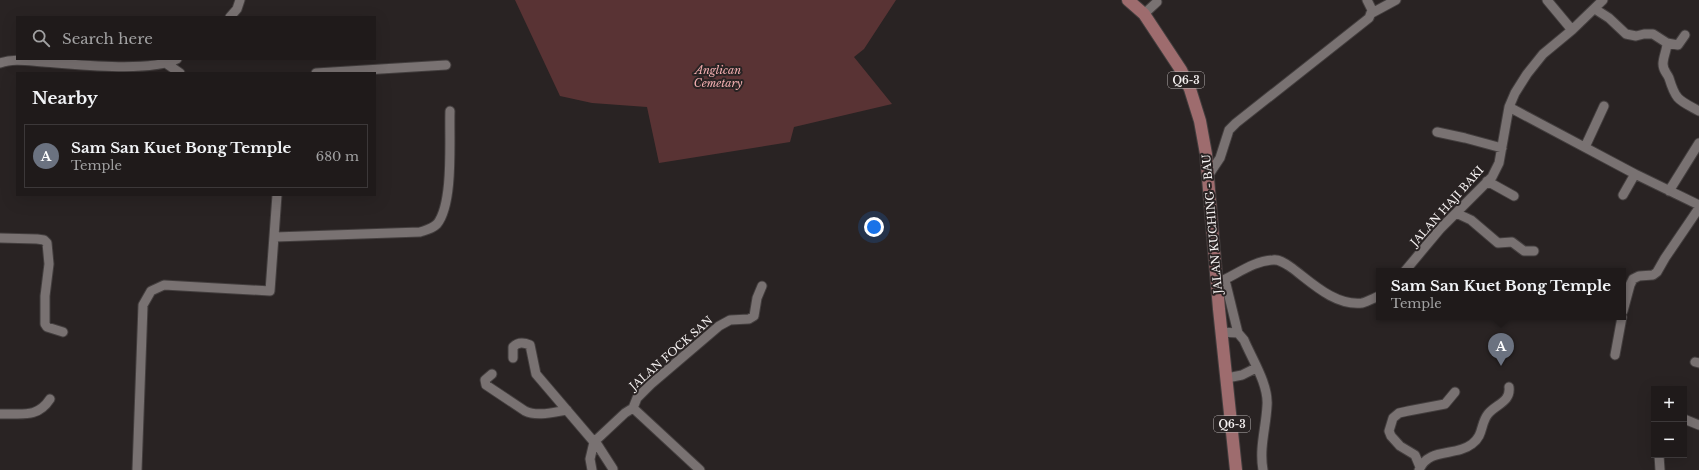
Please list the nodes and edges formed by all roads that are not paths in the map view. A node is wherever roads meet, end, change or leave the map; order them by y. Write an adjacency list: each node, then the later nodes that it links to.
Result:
1 (240, 0): 11 (street)
2 (1128, 0): 10 (main road, JALAN KUCHING - BAU / Q6-3)
3 (1367, 0): 9 (street)
4 (1396, 0): 9 (street)
5 (1547, 0): 12 (street)
6 (1603, 0): 8 (street, JALAN HAJI BAKI)
7 (1157, 2): 10 (street)
8 (1595, 9): 12 (street, JALAN HAJI BAKI); 14 (street)
9 (1372, 13): 30 (street)
10 (1144, 14): 30 (main road, JALAN KUCHING - BAU / Q6-3)
11 (231, 16)
12 (1572, 30): 22 (street, JALAN HAJI BAKI)
13 (1684, 35): 14 (street)
14 (1667, 43): 24 (street)
15 (175, 60): 17 (street)
16 (0, 63): 17 (street)
17 (167, 64): 19 (street)
18 (446, 65): 20 (street)
19 (179, 72)
20 (332, 72)
21 (1604, 106): 27 (street)
22 (1509, 107): 27 (street); 28 (street, JALAN HAJI BAKI)
23 (450, 111): 38 (street)
24 (1699, 111)
25 (1436, 132): 28 (street)
26 (1699, 143): 32 (street)
27 (1584, 147): 29 (street)
28 (1502, 148): 31 (street, JALAN HAJI BAKI)
29 (1635, 174): 32 (street); 33 (street)
30 (1208, 176): 42 (main road, JALAN KUCHING - BAU / Q6-3)
31 (1487, 181): 35 (street); 37 (street, JALAN HAJI BAKI)
32 (1669, 191): 36 (street)
33 (1623, 195)
34 (277, 196): 38 (street)
35 (1514, 196)
36 (1699, 207): 45 (street)
37 (1456, 213): 40 (street); 41 (street, JALAN HAJI BAKI)
38 (275, 237): 67 (street)
39 (0, 238): 47 (street)
40 (1534, 251)
41 (1408, 268)
42 (1221, 282): 44 (street); 48 (main road, JALAN KUCHING - BAU / Q6-3); 49 (street)
43 (762, 286): 58 (street, JALAN FOCK SAN)
44 (1376, 297)
45 (1626, 300)
46 (1621, 320): 50 (street)
47 (63, 332)
48 (1221, 332): 49 (street); 54 (main road, JALAN KUCHING - BAU / Q6-3)
49 (1238, 333): 52 (street)
50 (1614, 355)
51 (513, 358): 59 (street)
52 (1256, 368): 54 (street); 71 (street)
53 (492, 374): 59 (street)
54 (1227, 378): 70 (main road, JALAN KUCHING - BAU / Q6-3)
55 (1509, 387): 66 (street)
56 (1454, 392): 66 (street)
57 (50, 399): 60 (street)
58 (633, 408): 63 (street, JALAN FOCK SAN); 69 (street)
59 (567, 410): 63 (street)
60 (0, 414)
61 (1687, 420): 62 (street)
62 (1699, 426)
63 (594, 442): 65 (street); 68 (street)
64 (1659, 458): 72 (street)
65 (613, 469)
66 (1419, 469)
67 (137, 470)
68 (592, 470)
69 (700, 470)
70 (1236, 470)
71 (1263, 470)
72 (1660, 470)

